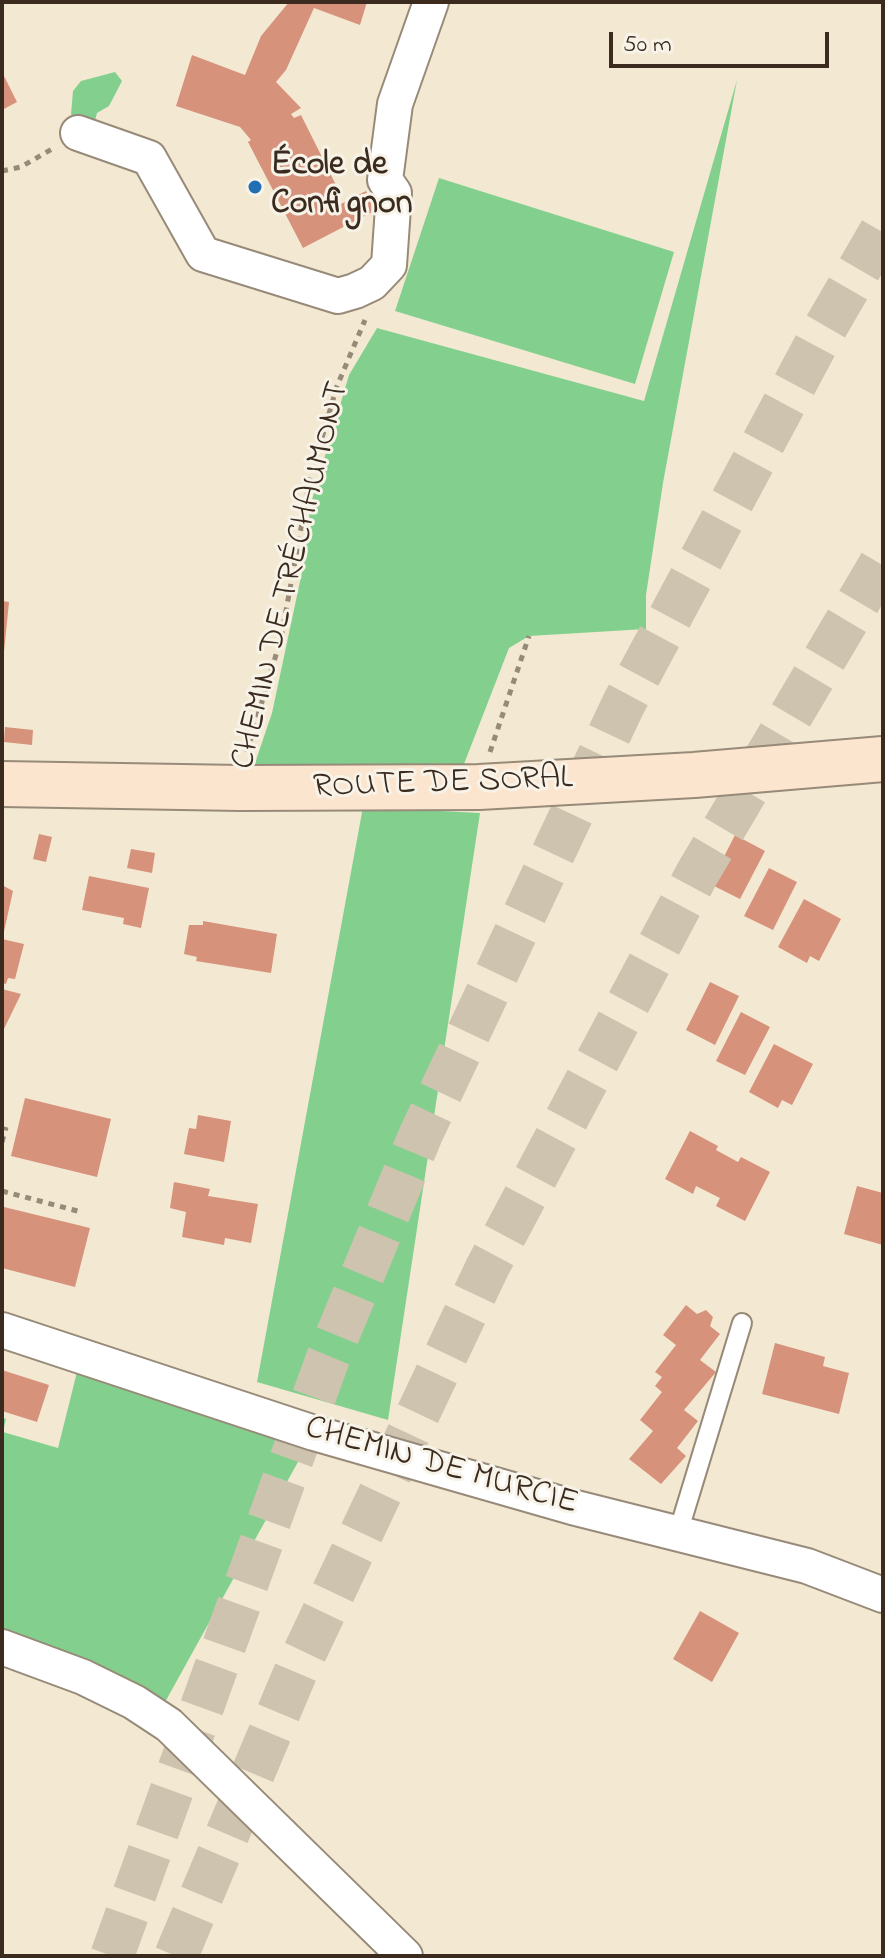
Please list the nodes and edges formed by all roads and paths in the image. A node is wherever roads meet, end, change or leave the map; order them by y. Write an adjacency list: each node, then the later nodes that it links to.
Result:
1 (431, 2): 4 (street)
2 (78, 133): 3 (path); 4 (street)
3 (2, 171)
4 (389, 265): 9 (path, CHEMIN DE TRÉCHAUMONT)
5 (529, 636): 8 (path)
6 (883, 759): 8 (street, ROUTE DE SORAL)
7 (2, 784): 9 (street, ROUTE DE SORAL)
8 (479, 787): 9 (street, ROUTE DE SORAL)
9 (241, 788)
10 (6, 1127): 11 (path)
11 (2, 1142)
12 (2, 1191): 13 (path)
13 (81, 1212)
14 (742, 1323): 16 (lane)
15 (2, 1330): 16 (street, CHEMIN DE MURCIE)
16 (678, 1533): 17 (street, CHEMIN DE MURCIE)
17 (883, 1595)
18 (4, 1654): 19 (street)
19 (405, 1956)

